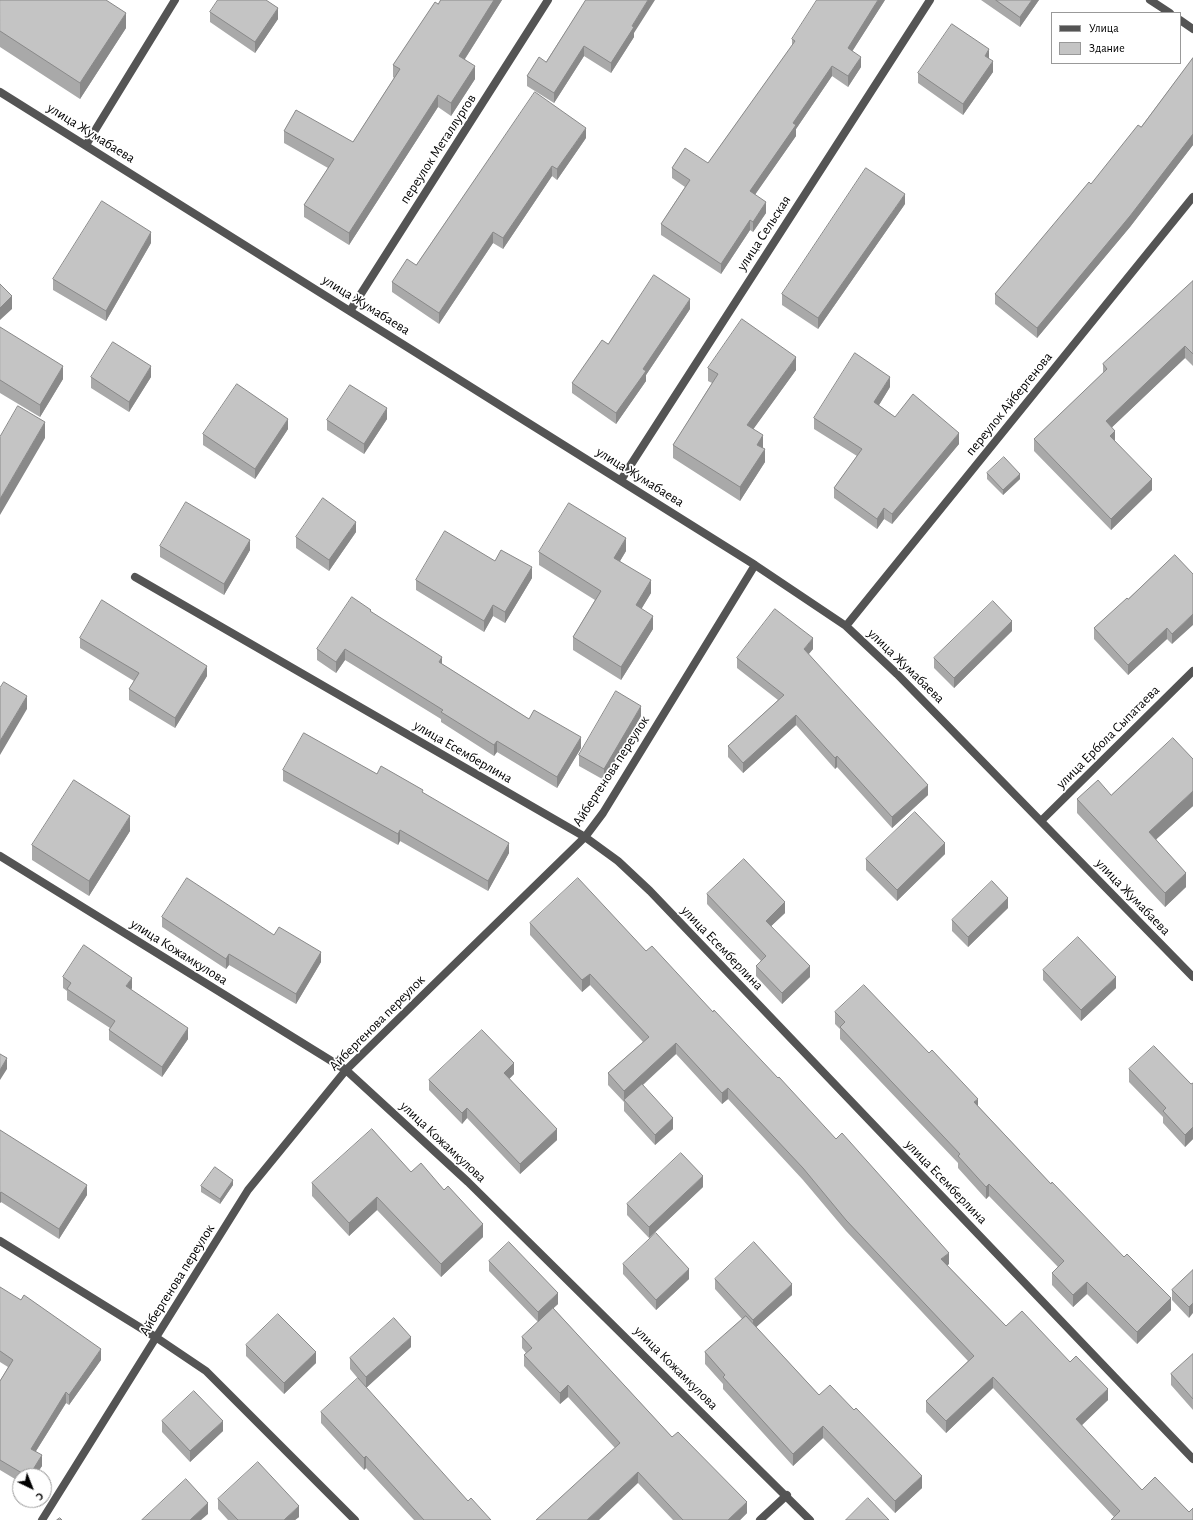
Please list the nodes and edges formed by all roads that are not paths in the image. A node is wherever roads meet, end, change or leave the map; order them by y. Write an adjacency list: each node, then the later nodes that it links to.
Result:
1 (175, 0): 9 (street)
2 (548, 0): 11 (street, переулок Металлургов)
3 (930, 0): 12 (street, улица Сельская)
4 (1150, 0): 5 (street)
5 (1168, 12)
6 (1181, 21): 7 (street)
7 (1193, 29)
8 (0, 92): 9 (street, улица Жумабаева)
9 (86, 144): 11 (street, улица Жумабаева)
10 (1193, 198): 15 (street, переулок Айбергенова)
11 (350, 311): 12 (street, улица Жумабаева)
12 (621, 480): 13 (street, улица Жумабаева)
13 (755, 565): 15 (street, улица Жумабаева); 18 (street, Айбергенова переулок)
14 (135, 577): 18 (street, улица Есемберлина)
15 (846, 626): 17 (street, улица Жумабаева)
16 (1193, 671): 17 (street, улица Ербола Сыпатаева)
17 (1041, 821): 20 (street, улица Жумабаева)
18 (585, 837): 21 (street, Айбергенова переулок); 24 (street, улица Есемберлина)
19 (0, 856): 21 (street, улица Кожамкулова)
20 (1193, 977)
21 (346, 1070): 23 (street, Айбергенова переулок); 25 (street, улица Кожамкулова)
22 (0, 1241): 23 (street)
23 (157, 1338): 26 (street, Айбергенова переулок); 27 (street)
24 (1193, 1459)
25 (786, 1495): 28 (street); 29 (street, улица Кожамкулова)
26 (42, 1520)
27 (355, 1520)
28 (760, 1520)
29 (810, 1520)

